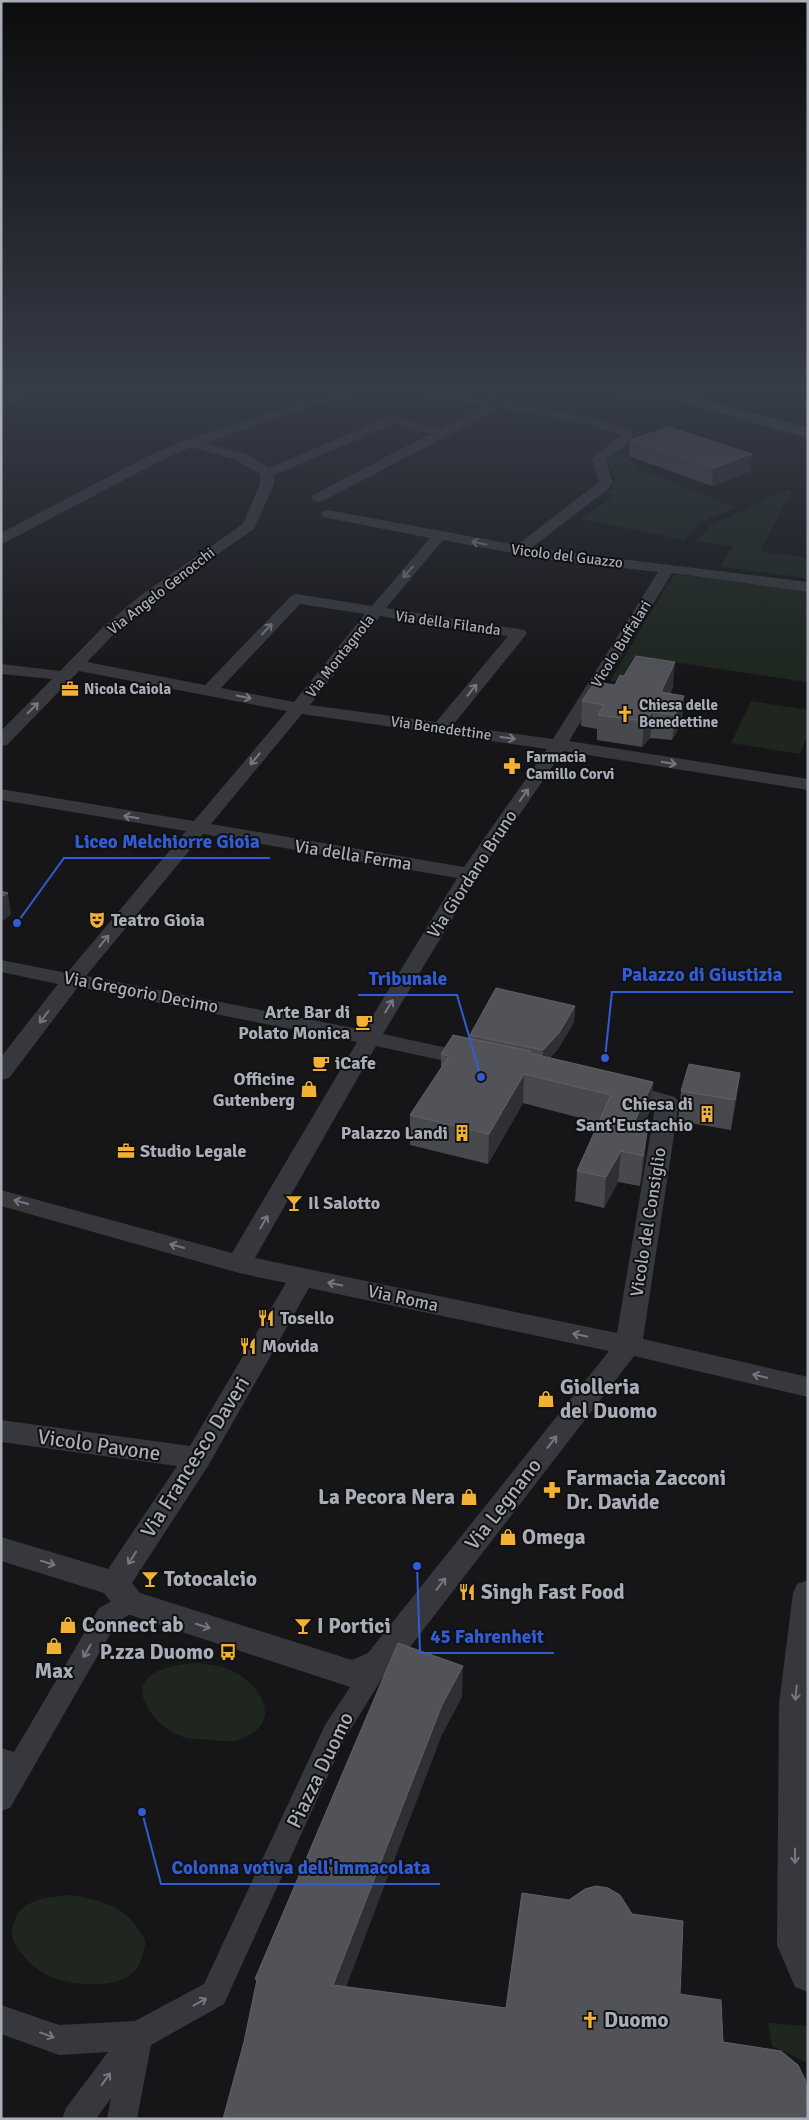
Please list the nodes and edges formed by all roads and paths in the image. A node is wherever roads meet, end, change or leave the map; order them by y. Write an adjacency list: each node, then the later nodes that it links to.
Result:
1 (103, 485): 8 (street)
2 (267, 485): 14 (street, Via Angelo Genocchi)
3 (343, 485): 5 (street)
4 (604, 485): 9 (street)
5 (318, 498)
6 (328, 514): 7 (street, Vicolo del Guazzo)
7 (440, 535): 9 (street, Vicolo del Guazzo, one-way to 7); 12 (street, Via Montagnola, one-way to 12)
8 (1, 539)
9 (518, 551): 10 (street, Vicolo del Guazzo)
10 (668, 568): 11 (street, Vicolo del Guazzo); 19 (street, Vicolo Buffalari)
11 (808, 587)
12 (375, 612): 15 (street, one-way to 12); 16 (street, Via Montagnola); 17 (street, Via della Filanda, one-way to 12)
13 (1, 669): 14 (street, Via Benedettine)
14 (70, 671): 15 (street, Via Benedettine); 18 (street, Via Angelo Genocchi, one-way to 14)
15 (210, 690): 16 (street, Via Benedettine, one-way to 16)
16 (298, 708): 17 (street, Via Benedettine); 22 (street, Via Montagnola, one-way to 22)
17 (442, 728): 19 (street, Via Benedettine, one-way to 19)
18 (1, 740)
19 (558, 745): 20 (street, Via Benedettine, one-way to 20); 23 (street, Via Giordano Bruno, one-way to 19)
20 (808, 785)
21 (1, 794): 22 (street, Via della Ferma, one-way to 21)
22 (196, 829): 23 (street, Via della Ferma); 25 (street, Via Montagnola, one-way to 22)
23 (469, 874): 26 (street, Via Giordano Bruno, one-way to 23)
24 (1, 966): 25 (street, Via Gregorio Decimo)
25 (73, 979): 26 (street, Via Gregorio Decimo); 28 (street, Via Montagnola, one-way to 28)
26 (370, 1038): 27 (street); 31 (street, Via Giordano Bruno, one-way to 26)
27 (494, 1065)
28 (1, 1073)
29 (600, 1088): 33 (street, Vicolo del Consiglio)
30 (1, 1198): 31 (street, Via Roma, one-way to 30)
31 (239, 1264): 32 (street, Via Roma)
32 (302, 1277): 33 (street, Via Roma, one-way to 32); 36 (street, Via Francesco Daveri)
33 (628, 1345): 34 (street, Via Roma, one-way to 33); 40 (street, Via Legnano, one-way to 33)
34 (808, 1387)
35 (1, 1431): 36 (street, Vicolo Pavone)
36 (198, 1458): 38 (street, Via Francesco Daveri, one-way to 38)
37 (1, 1549): 38 (street, one-way to 38)
38 (122, 1593): 40 (street, one-way to 40); 41 (street, one-way to 41)
39 (808, 1593): 43 (street, one-way to 43)
40 (379, 1664): 45 (street, Piazza Duomo, one-way to 40)
41 (11, 1763): 42 (street)
42 (1, 1799)
43 (801, 1960)
44 (1, 2019): 45 (street, Piazza Duomo, one-way to 45)
45 (138, 2036): 46 (street, one-way to 45); 47 (street)
46 (77, 2119)
47 (122, 2119)

